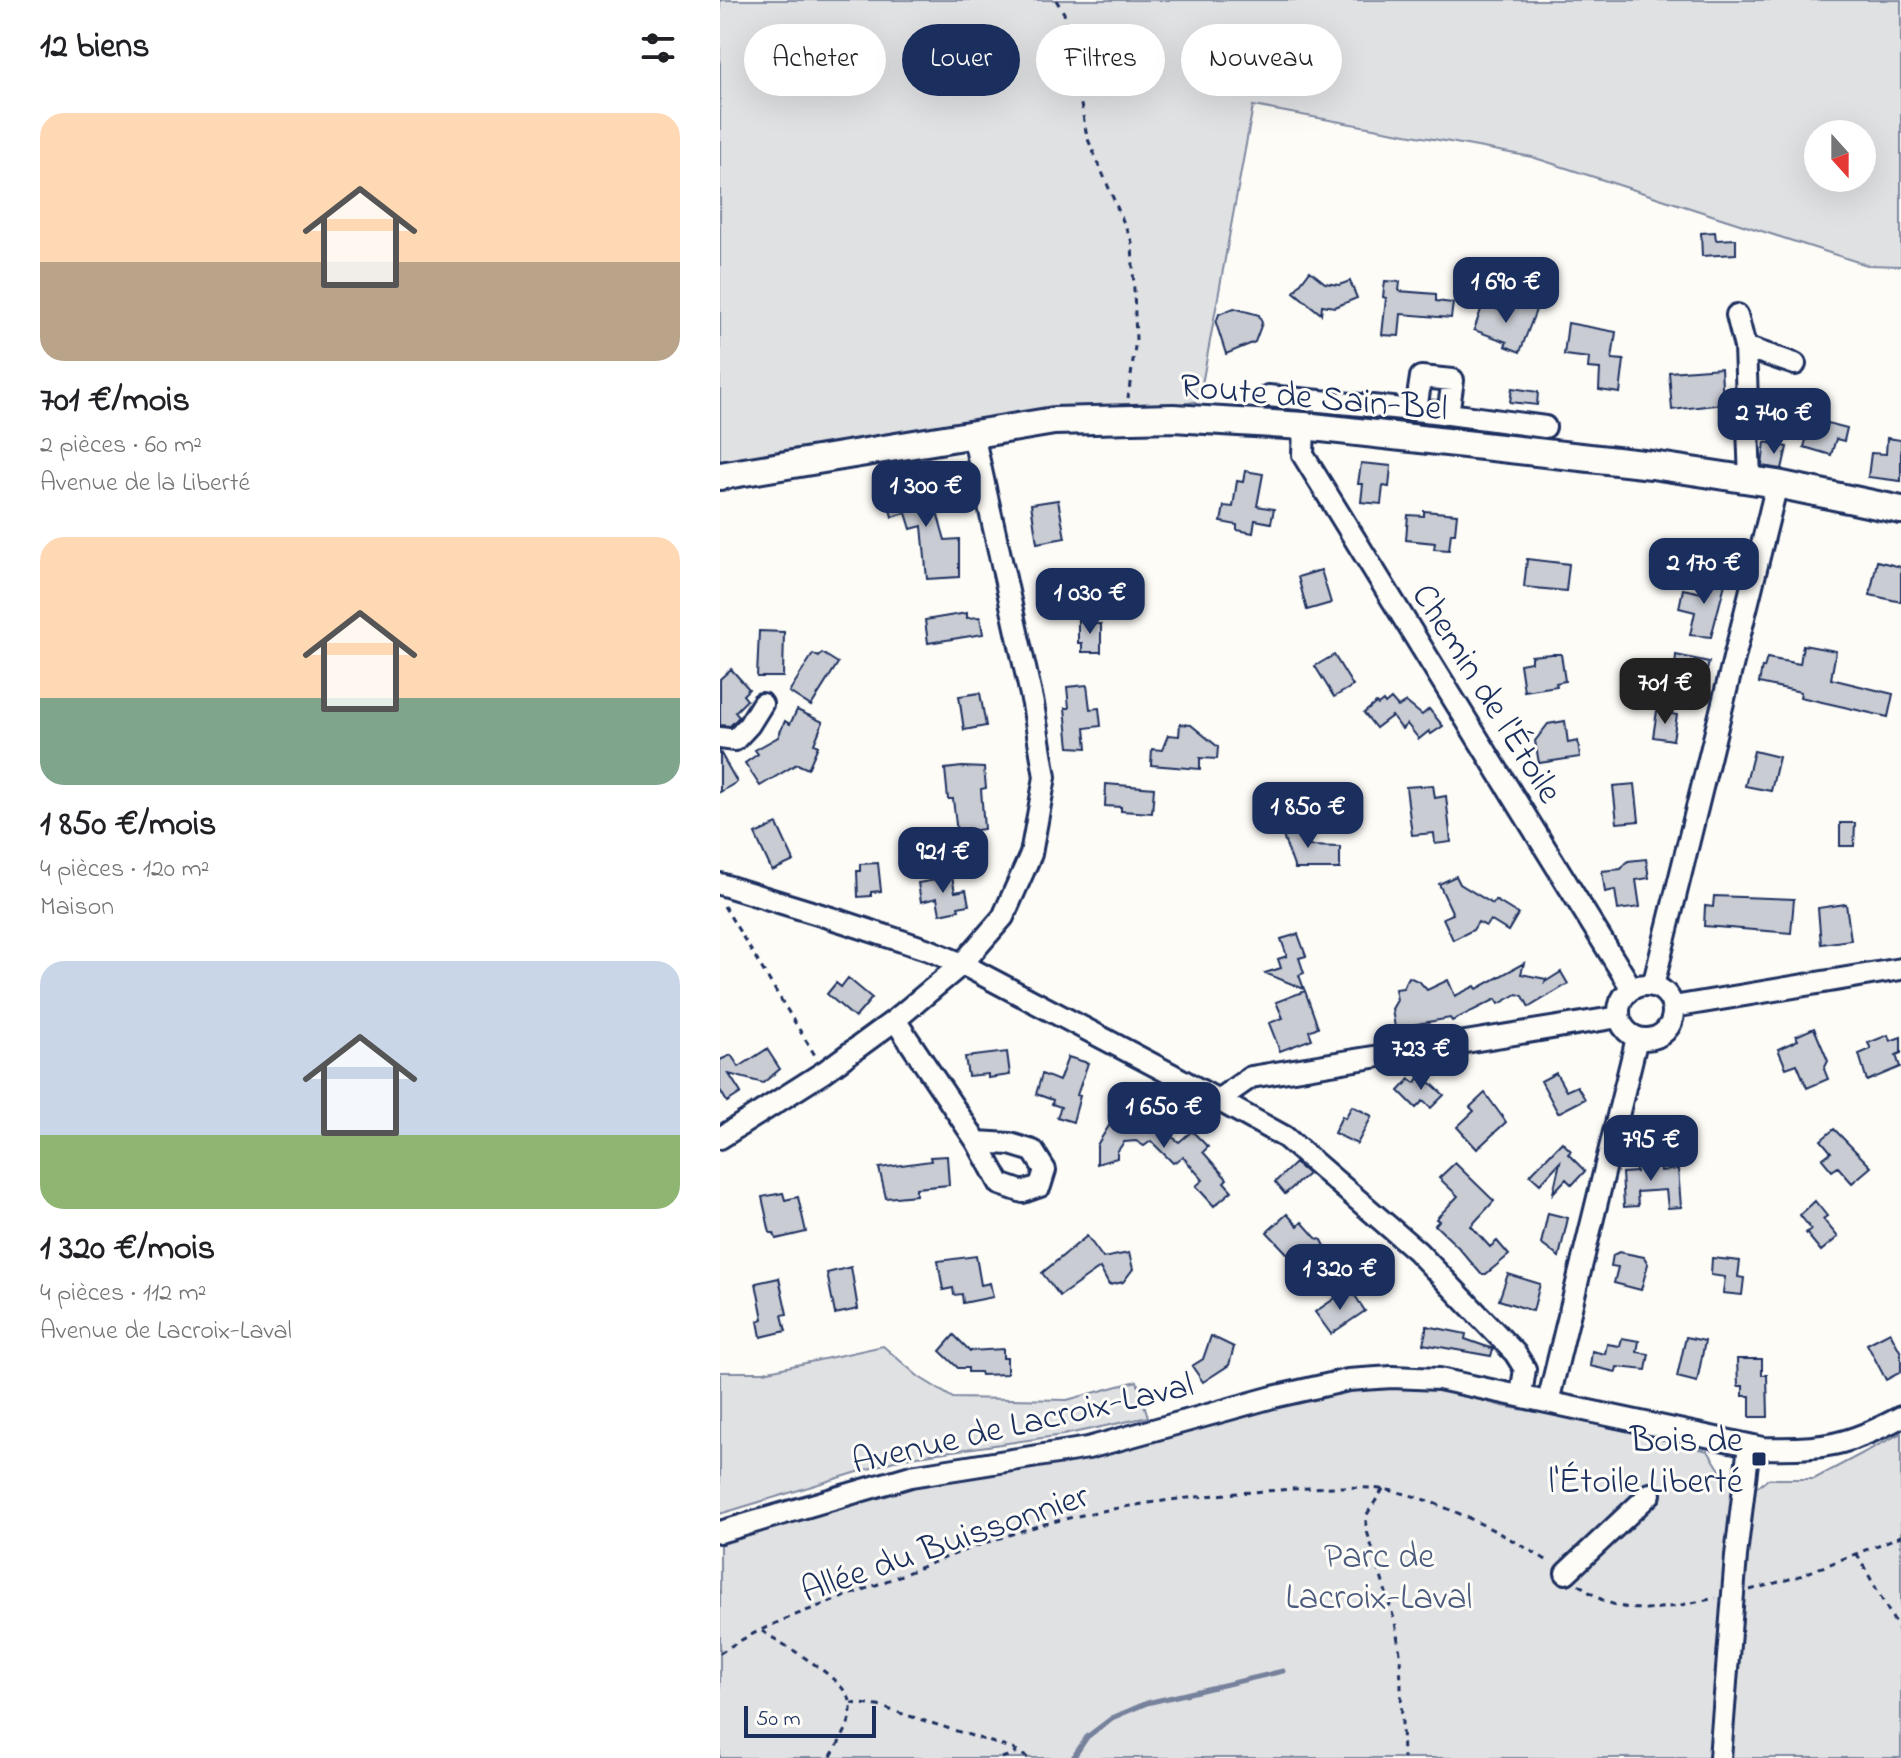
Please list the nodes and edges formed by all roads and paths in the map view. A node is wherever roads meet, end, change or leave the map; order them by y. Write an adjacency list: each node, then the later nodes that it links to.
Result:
1 (1056, 0): 6 (path)
2 (1737, 315): 3 (street)
3 (1745, 347): 4 (street); 13 (street)
4 (1795, 364)
5 (1268, 396): 7 (street)
6 (1127, 407)
7 (1433, 412): 9 (street); 11 (street)
8 (1304, 426): 10 (main road, Route de Sain-Bel); 11 (main road, Route de Sain-Bel); 23 (street, Chemin de l'Étoile)
9 (1545, 427)
10 (973, 434): 12 (main road, Route de Sain-Bel); 20 (street)
11 (1430, 440): 13 (main road, Route de Sain-Bel)
12 (720, 476)
13 (1750, 480): 14 (main road, Route de Sain-Bel)
14 (1777, 484): 15 (main road, Route de Sain-Bel); 22 (street)
15 (1901, 510)
16 (762, 704): 17 (street)
17 (720, 738)
18 (720, 884): 20 (street)
19 (720, 900): 28 (path)
20 (962, 964): 26 (street); 29 (street)
21 (1901, 969): 24 (street)
22 (1653, 986): 23 (street); 24 (street)
23 (1632, 989): 25 (street)
24 (1673, 1007): 27 (street)
25 (1619, 1017): 27 (street); 29 (street)
26 (895, 1020): 28 (street); 31 (street)
27 (1637, 1038): 33 (street)
28 (824, 1072): 30 (street)
29 (1218, 1100): 32 (street)
30 (720, 1138)
31 (977, 1142)
32 (1521, 1395): 33 (street, Avenue de Lacroix-Laval); 38 (street, Avenue de Lacroix-Laval)
33 (1548, 1402): 35 (street, Avenue de Lacroix-Laval)
34 (1901, 1417): 35 (street, Avenue de Lacroix-Laval)
35 (1749, 1445): 42 (street)
36 (1383, 1489): 41 (path, Allée du Buissonnier); 43 (path, Allée du Buissonnier); 51 (path)
37 (1650, 1494): 41 (street)
38 (720, 1532)
39 (1901, 1536): 40 (path, Allée du Buissonnier)
40 (1857, 1554): 42 (path, Allée du Buissonnier); 44 (path)
41 (1566, 1573): 42 (path, Allée du Buissonnier)
42 (1733, 1595): 52 (street)
43 (761, 1630): 45 (path, Allée du Buissonnier); 46 (path)
44 (1901, 1650)
45 (720, 1653)
46 (851, 1703): 47 (path); 48 (path)
47 (1018, 1752): 49 (path); 50 (path)
48 (830, 1758)
49 (1002, 1758)
50 (1028, 1758)
51 (1403, 1758)
52 (1720, 1758)

